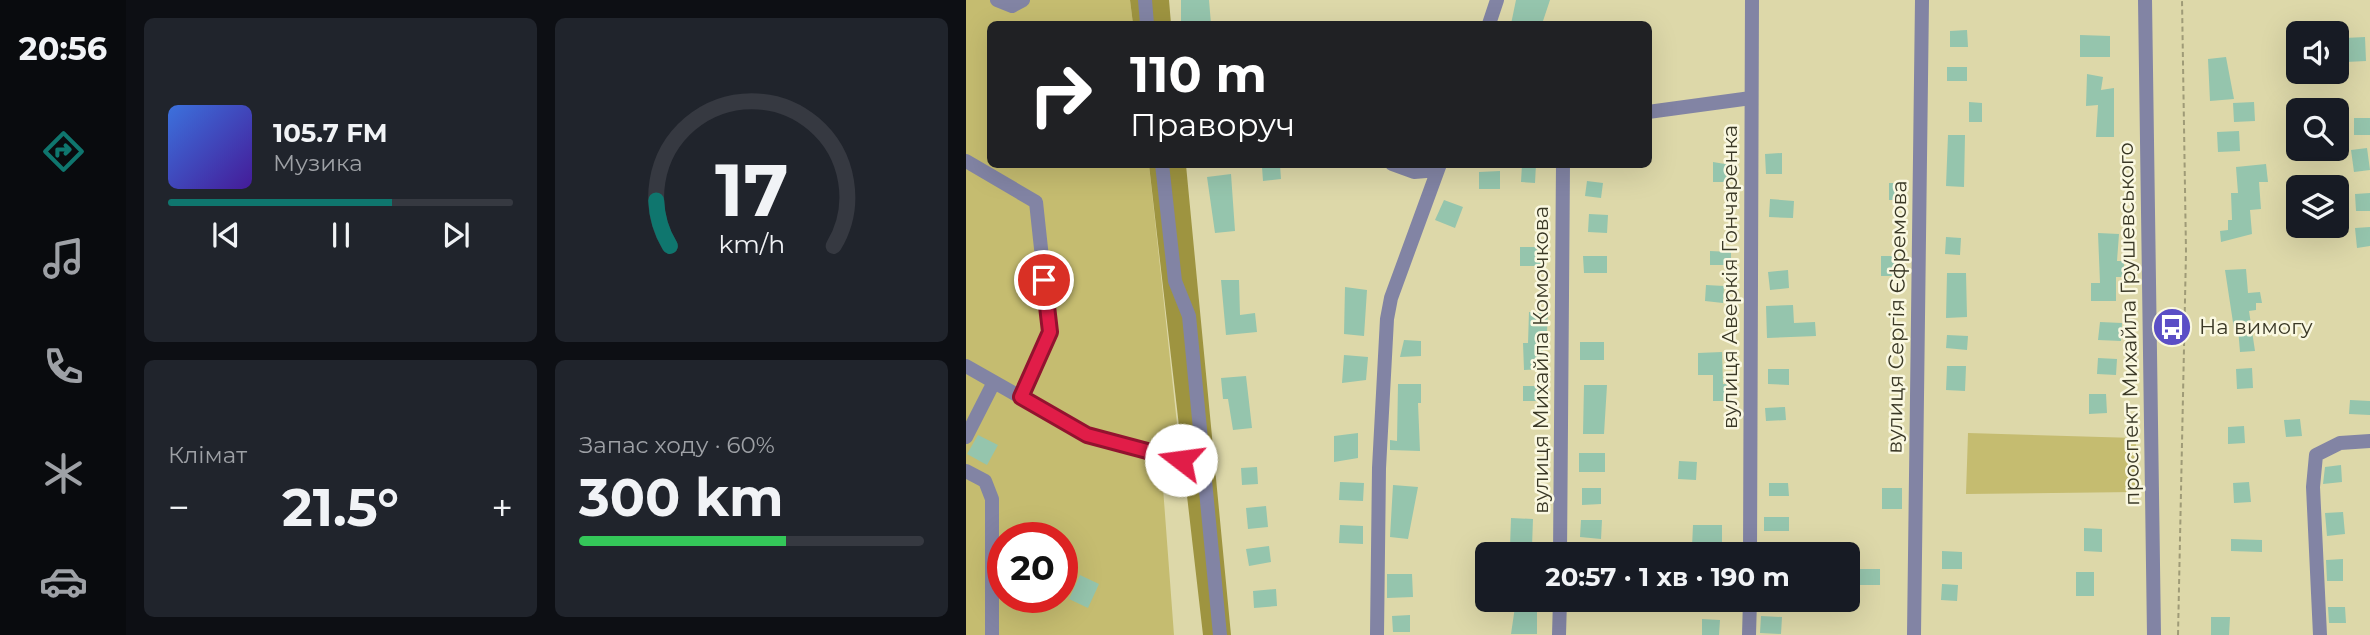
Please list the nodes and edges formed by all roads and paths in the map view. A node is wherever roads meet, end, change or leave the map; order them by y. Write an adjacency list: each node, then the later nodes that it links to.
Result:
1 (997, 0): 2 (street)
2 (1023, 0)
3 (1145, 0): 9 (street)
4 (1497, 0): 10 (street)
5 (1752, 0): 11 (street, вулиця Аверкія Гончаренка)
6 (1922, 0): 35 (street, вулиця Сергія Єфремова)
7 (2182, 0): 37 (path)
8 (2146, 4): 36 (street, проспект Михайла Грушевського)
9 (1147, 21)
10 (1490, 21)
11 (1751, 99): 12 (street); 27 (street, вулиця Аверкія Гончаренка)
12 (1652, 111)
13 (966, 161): 21 (street)
14 (1162, 168): 24 (street)
15 (1403, 168): 16 (street)
16 (1434, 168)
17 (1439, 168): 32 (street)
18 (1563, 168): 26 (street, вулиця Михайла Комочкова)
19 (966, 366): 20 (street)
20 (994, 383): 21 (street); 22 (street)
21 (1021, 397): 24 (street)
22 (966, 437)
23 (2370, 441): 38 (street)
24 (1204, 466): 31 (street)
25 (966, 471): 30 (street)
26 (1560, 542)
27 (1751, 542)
28 (1560, 612): 33 (street)
29 (1750, 612): 34 (street)
30 (992, 635)
31 (1220, 635)
32 (1377, 635)
33 (1559, 635)
34 (1749, 635)
35 (1914, 635)
36 (2154, 635)
37 (2178, 635)
38 (2320, 635)

